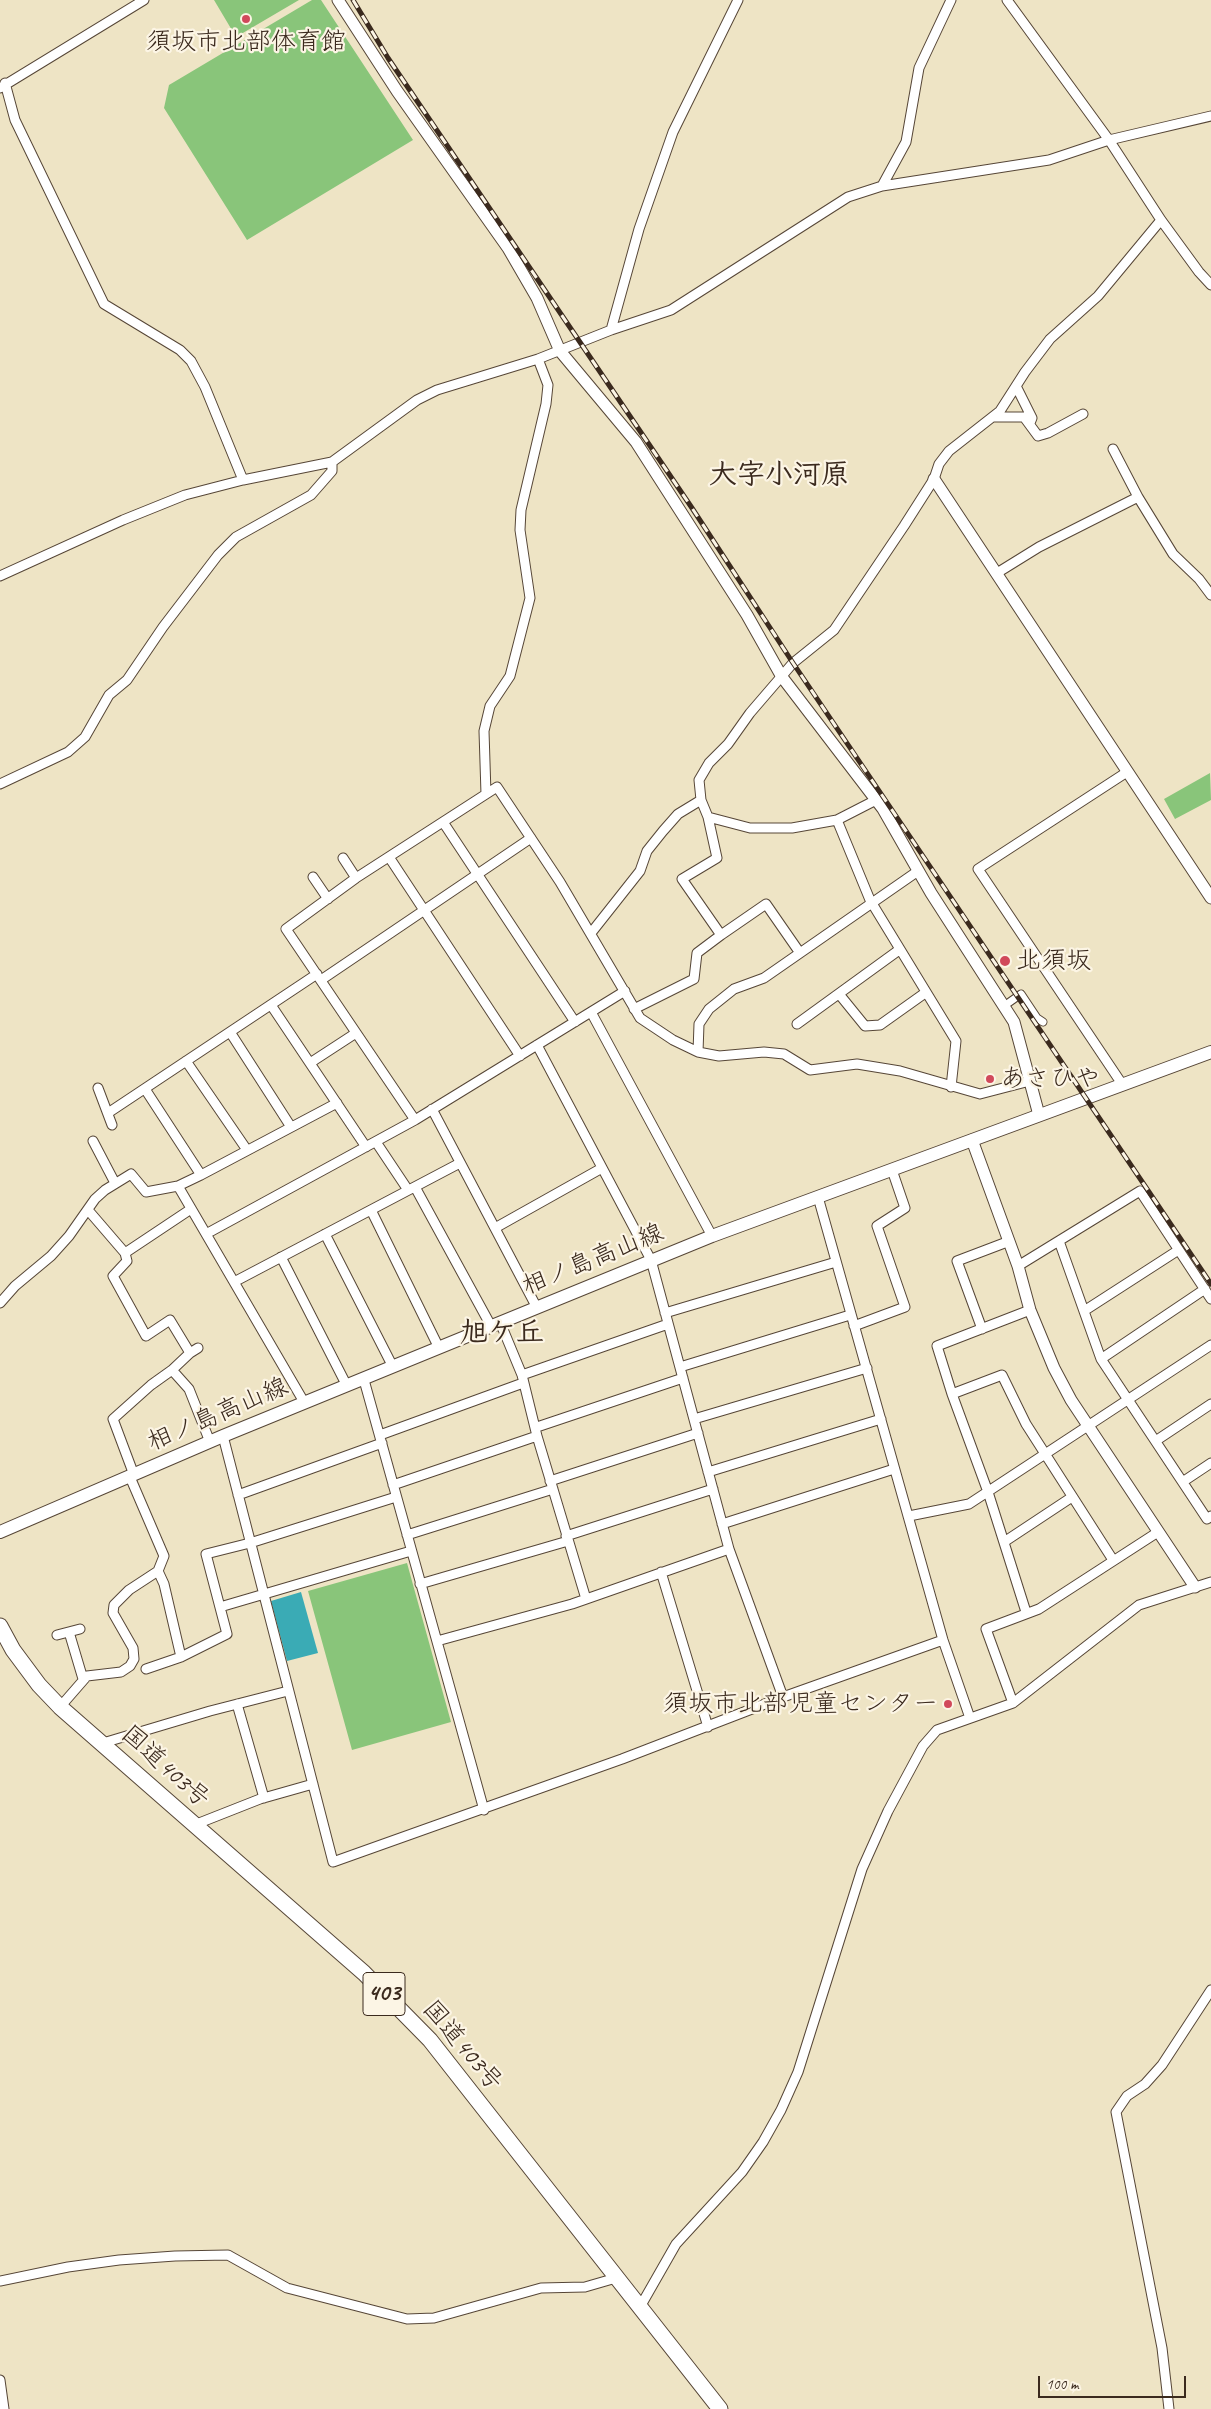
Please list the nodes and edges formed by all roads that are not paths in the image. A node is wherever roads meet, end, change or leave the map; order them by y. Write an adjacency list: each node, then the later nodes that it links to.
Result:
1 (144, 0): 6 (street)
2 (338, 0): 13 (street)
3 (738, 0): 12 (street)
4 (951, 0): 9 (street)
5 (1007, 0): 8 (street)
6 (3, 85): 22 (street)
7 (1211, 116): 8 (street)
8 (1109, 140): 9 (street); 10 (street)
9 (882, 186): 12 (street)
10 (1161, 220): 11 (street); 15 (street)
11 (1211, 285)
12 (611, 330): 13 (street)
13 (560, 351): 14 (street); 27 (street)
14 (538, 359): 20 (street); 30 (street)
15 (1016, 386): 17 (street); 18 (street)
16 (1083, 414): 18 (street)
17 (994, 416): 18 (street); 21 (street)
18 (1030, 424)
19 (1112, 449): 23 (street)
20 (332, 462): 22 (street); 29 (street)
21 (934, 479): 24 (street); 27 (street)
22 (243, 480): 25 (street)
23 (1138, 497): 24 (street); 26 (street)
24 (997, 573): 28 (street)
25 (0, 576)
26 (1211, 595)
27 (782, 677): 31 (street); 32 (street)
28 (1127, 772): 43 (street); 71 (street)
29 (0, 784)
30 (486, 794): 35 (street); 36 (street)
31 (701, 800): 33 (street); 47 (street)
32 (876, 800): 34 (street); 39 (street)
33 (708, 817): 34 (street); 48 (street)
34 (837, 820): 45 (street)
35 (443, 822): 37 (street); 40 (street)
36 (531, 838): 40 (street); 47 (street)
37 (389, 857): 42 (street); 46 (street)
38 (343, 858): 42 (street)
39 (918, 871): 45 (street); 56 (street)
40 (477, 874): 46 (street); 59 (street)
41 (313, 877): 44 (street)
42 (356, 878): 44 (street)
43 (1211, 898)
44 (328, 899): 51 (street)
45 (872, 904): 49 (street); 50 (street)
46 (424, 910): 51 (street); 67 (street)
47 (591, 933): 52 (street)
48 (721, 935): 50 (street); 57 (street)
49 (898, 950): 53 (street); 54 (street)
50 (800, 953): 65 (street)
51 (319, 977): 55 (street); 63 (street)
52 (625, 991): 57 (street); 58 (street)
53 (926, 993): 54 (street); 72 (street)
54 (839, 994): 61 (street)
55 (271, 1005): 62 (street); 69 (street)
56 (1004, 1006): 60 (street); 70 (street)
57 (634, 1009): 65 (street)
58 (591, 1012): 59 (street); 101 (street)
59 (575, 1022): 64 (street)
60 (1043, 1022)
61 (796, 1024)
62 (230, 1032): 68 (street); 81 (street)
63 (356, 1033): 69 (street); 79 (street)
64 (537, 1045): 67 (street); 88 (street)
65 (698, 1052): 72 (street)
66 (1211, 1052): 71 (main road, 相ノ島高山線)
67 (520, 1056): 76 (street)
68 (186, 1062): 74 (street); 86 (street)
69 (310, 1063): 75 (street)
70 (1030, 1081): 72 (street); 78 (street)
71 (1122, 1084): 78 (main road, 相ノ島高山線)
72 (950, 1087)
73 (98, 1088): 77 (street)
74 (145, 1089): 77 (street); 90 (street)
75 (336, 1103): 81 (street); 85 (street)
76 (432, 1109): 79 (street); 87 (street)
77 (108, 1113): 80 (street)
78 (1039, 1115): 82 (main road, 相ノ島高山線)
79 (415, 1120): 84 (street)
80 (112, 1125)
81 (291, 1127): 86 (street)
82 (972, 1140): 89 (main road, 相ノ島高山線); 103 (street)
83 (93, 1141): 91 (street)
84 (376, 1142): 85 (street); 93 (street)
85 (366, 1147): 99 (street)
86 (246, 1150): 90 (street)
87 (460, 1163): 93 (street); 98 (street)
88 (602, 1168): 98 (street); 107 (street)
89 (892, 1170): 94 (main road, 相ノ島高山線); 121 (street)
90 (201, 1175): 92 (street)
91 (115, 1183): 92 (street); 96 (street)
92 (178, 1186): 95 (street)
93 (412, 1188): 97 (street); 119 (street)
94 (818, 1197): 101 (main road, 相ノ島高山線); 108 (street)
95 (191, 1209): 99 (street); 105 (street)
96 (88, 1210): 105 (street); 113 (street)
97 (371, 1210): 100 (street); 125 (street)
98 (495, 1228): 114 (street)
99 (206, 1234): 110 (street)
100 (325, 1234): 106 (street); 128 (street)
101 (712, 1236): 107 (main road, 相ノ島高山線)
102 (1059, 1241): 104 (street); 109 (street); 116 (street)
103 (1007, 1242): 109 (street); 122 (street)
104 (1177, 1251): 111 (street); 116 (street)
105 (125, 1254): 126 (street)
106 (282, 1257): 110 (street); 135 (street)
107 (651, 1260): 114 (main road, 相ノ島高山線); 117 (street)
108 (836, 1262): 117 (street); 118 (street)
109 (1018, 1266): 115 (street)
110 (234, 1282): 138 (street)
111 (1205, 1289): 112 (street); 127 (street)
112 (1211, 1299)
113 (0, 1304)
114 (536, 1306): 119 (main road, 相ノ島高山線)
115 (1030, 1310): 122 (street); 142 (street)
116 (1084, 1311): 127 (street)
117 (665, 1313): 120 (street)
118 (850, 1315): 121 (street); 129 (street)
119 (495, 1324): 125 (main road, 相ノ島高山線); 133 (street)
120 (668, 1324): 129 (street); 133 (street)
121 (854, 1326): 130 (street)
122 (982, 1329): 136 (street)
123 (1211, 1345): 137 (street)
124 (198, 1348): 126 (street)
125 (439, 1348): 128 (main road, 相ノ島高山線)
126 (190, 1354): 131 (street)
127 (1101, 1359): 137 (street)
128 (393, 1367): 134 (main road, 相ノ島高山線)
129 (680, 1367): 132 (street)
130 (867, 1368): 140 (street); 141 (street)
131 (172, 1370): 148 (street); 153 (street)
132 (683, 1378): 140 (street); 143 (street)
133 (523, 1379): 143 (street); 146 (street)
134 (364, 1380): 135 (main road, 相ノ島高山線); 146 (street)
135 (347, 1386): 138 (main road, 相ノ島高山線)
136 (952, 1394): 149 (street); 158 (street)
137 (1128, 1399): 142 (street); 147 (street)
138 (304, 1402): 145 (main road, 相ノ島高山線)
139 (1211, 1404): 147 (street)
140 (694, 1419): 144 (street)
141 (881, 1419): 151 (street); 152 (street)
142 (1088, 1425): 149 (street); 166 (street)
143 (537, 1432): 155 (street); 156 (street)
144 (698, 1433): 152 (street); 156 (street)
145 (224, 1436): 148 (main road, 相ノ島高山線); 159 (street)
146 (381, 1439): 155 (street); 159 (street)
147 (1157, 1440): 154 (street)
148 (210, 1442): 153 (main road, 相ノ島高山線)
149 (1044, 1454): 158 (street); 161 (street)
150 (1211, 1463): 154 (street)
151 (894, 1469): 162 (street); 164 (street)
152 (708, 1472): 157 (street)
153 (132, 1476): 165 (main road, 相ノ島高山線); 174 (street)
154 (1184, 1481): 163 (street)
155 (393, 1485): 160 (street)
156 (551, 1485): 167 (street); 168 (street)
157 (713, 1489): 164 (street); 168 (street)
158 (988, 1492): 162 (street); 169 (street)
159 (238, 1495): 170 (street)
160 (396, 1497): 167 (street); 170 (street)
161 (1072, 1497): 169 (street); 173 (street)
162 (909, 1516): 187 (street)
163 (1211, 1516)
164 (722, 1524): 171 (street)
165 (0, 1532)
166 (1158, 1532): 173 (street); 178 (street)
167 (407, 1535): 172 (street)
168 (567, 1539): 177 (street); 180 (street)
169 (1004, 1542): 182 (street)
170 (250, 1543): 179 (street); 181 (street)
171 (729, 1549): 175 (street); 193 (street)
172 (411, 1551): 177 (street); 179 (street)
173 (1113, 1560): 182 (street)
174 (158, 1571): 189 (street); 191 (street)
175 (661, 1572): 180 (street); 198 (street)
176 (1211, 1582): 178 (street)
177 (420, 1584): 188 (street)
178 (1195, 1587): 194 (street)
179 (265, 1595): 181 (street); 192 (street)
180 (586, 1599): 188 (street)
181 (220, 1607): 189 (street)
182 (1026, 1612): 194 (street)
183 (0, 1626): 196 (highway, 国道403号 / 403)
184 (80, 1629): 185 (street)
185 (69, 1632): 186 (street); 191 (street)
186 (58, 1635)
187 (942, 1640): 193 (street); 197 (street)
188 (437, 1641): 202 (street)
189 (181, 1657): 190 (street)
190 (146, 1669)
191 (83, 1679): 196 (street)
192 (288, 1690): 195 (street); 200 (street)
193 (783, 1697): 198 (street)
194 (1013, 1703): 197 (street)
195 (237, 1704): 199 (street); 201 (street)
196 (60, 1707): 199 (highway, 国道403号 / 403)
197 (970, 1718): 207 (street)
198 (708, 1727): 202 (street)
199 (103, 1743): 203 (highway, 国道403号 / 403)
200 (313, 1784): 201 (street); 202 (street)
201 (264, 1798): 203 (street)
202 (484, 1810)
203 (194, 1825): 205 (highway, 国道403号 / 403)
204 (1211, 1990): 211 (street)
205 (616, 2278): 206 (street); 207 (highway, 国道403号 / 403)
206 (0, 2281)
207 (640, 2307): 210 (highway, 国道403号 / 403)
208 (0, 2380): 209 (street)
209 (4, 2409)
210 (720, 2409)
211 (1169, 2409)

